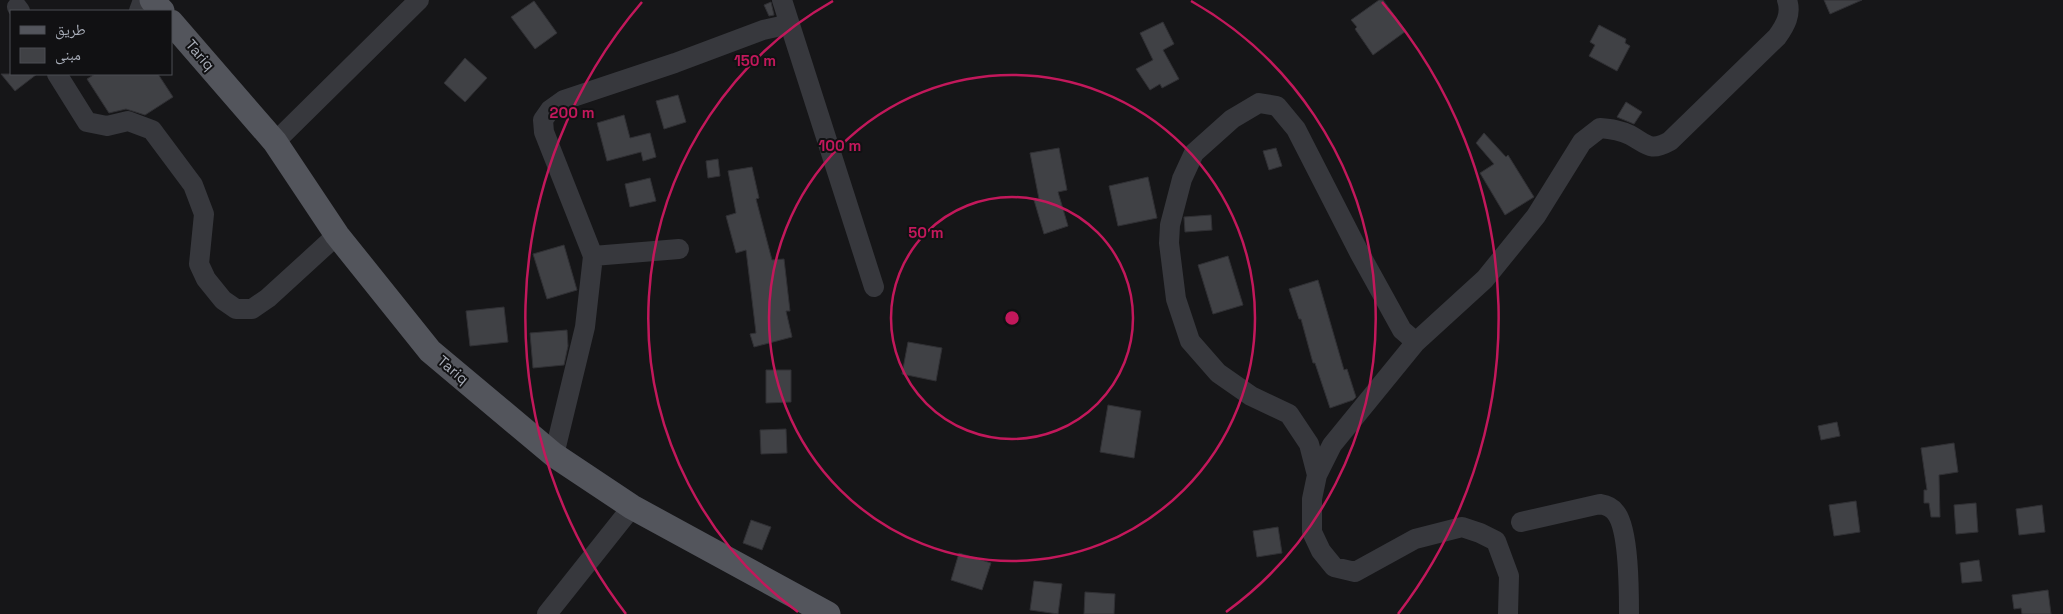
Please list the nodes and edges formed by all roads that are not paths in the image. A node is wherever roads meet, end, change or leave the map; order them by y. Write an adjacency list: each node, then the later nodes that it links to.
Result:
1 (152, 0): 5 (main road)
2 (419, 0): 9 (street)
3 (782, 0): 7 (street)
4 (1787, 0): 14 (street)
5 (161, 10)
6 (172, 23): 9 (main road, Tariq)
7 (790, 24): 12 (street); 13 (street)
8 (58, 75): 10 (street)
9 (275, 142): 10 (main road, Tariq)
10 (337, 235): 15 (main road, Tariq)
11 (679, 249): 12 (street)
12 (593, 256): 15 (street)
13 (874, 287)
14 (1416, 342): 16 (street); 16 (street)
15 (554, 455): 17 (main road, Tariq)
16 (1317, 475): 21 (street)
17 (632, 507): 19 (street); 20 (main road, Tariq)
18 (1521, 522): 22 (street)
19 (547, 614)
20 (828, 614)
21 (1508, 614)
22 (1629, 614)

